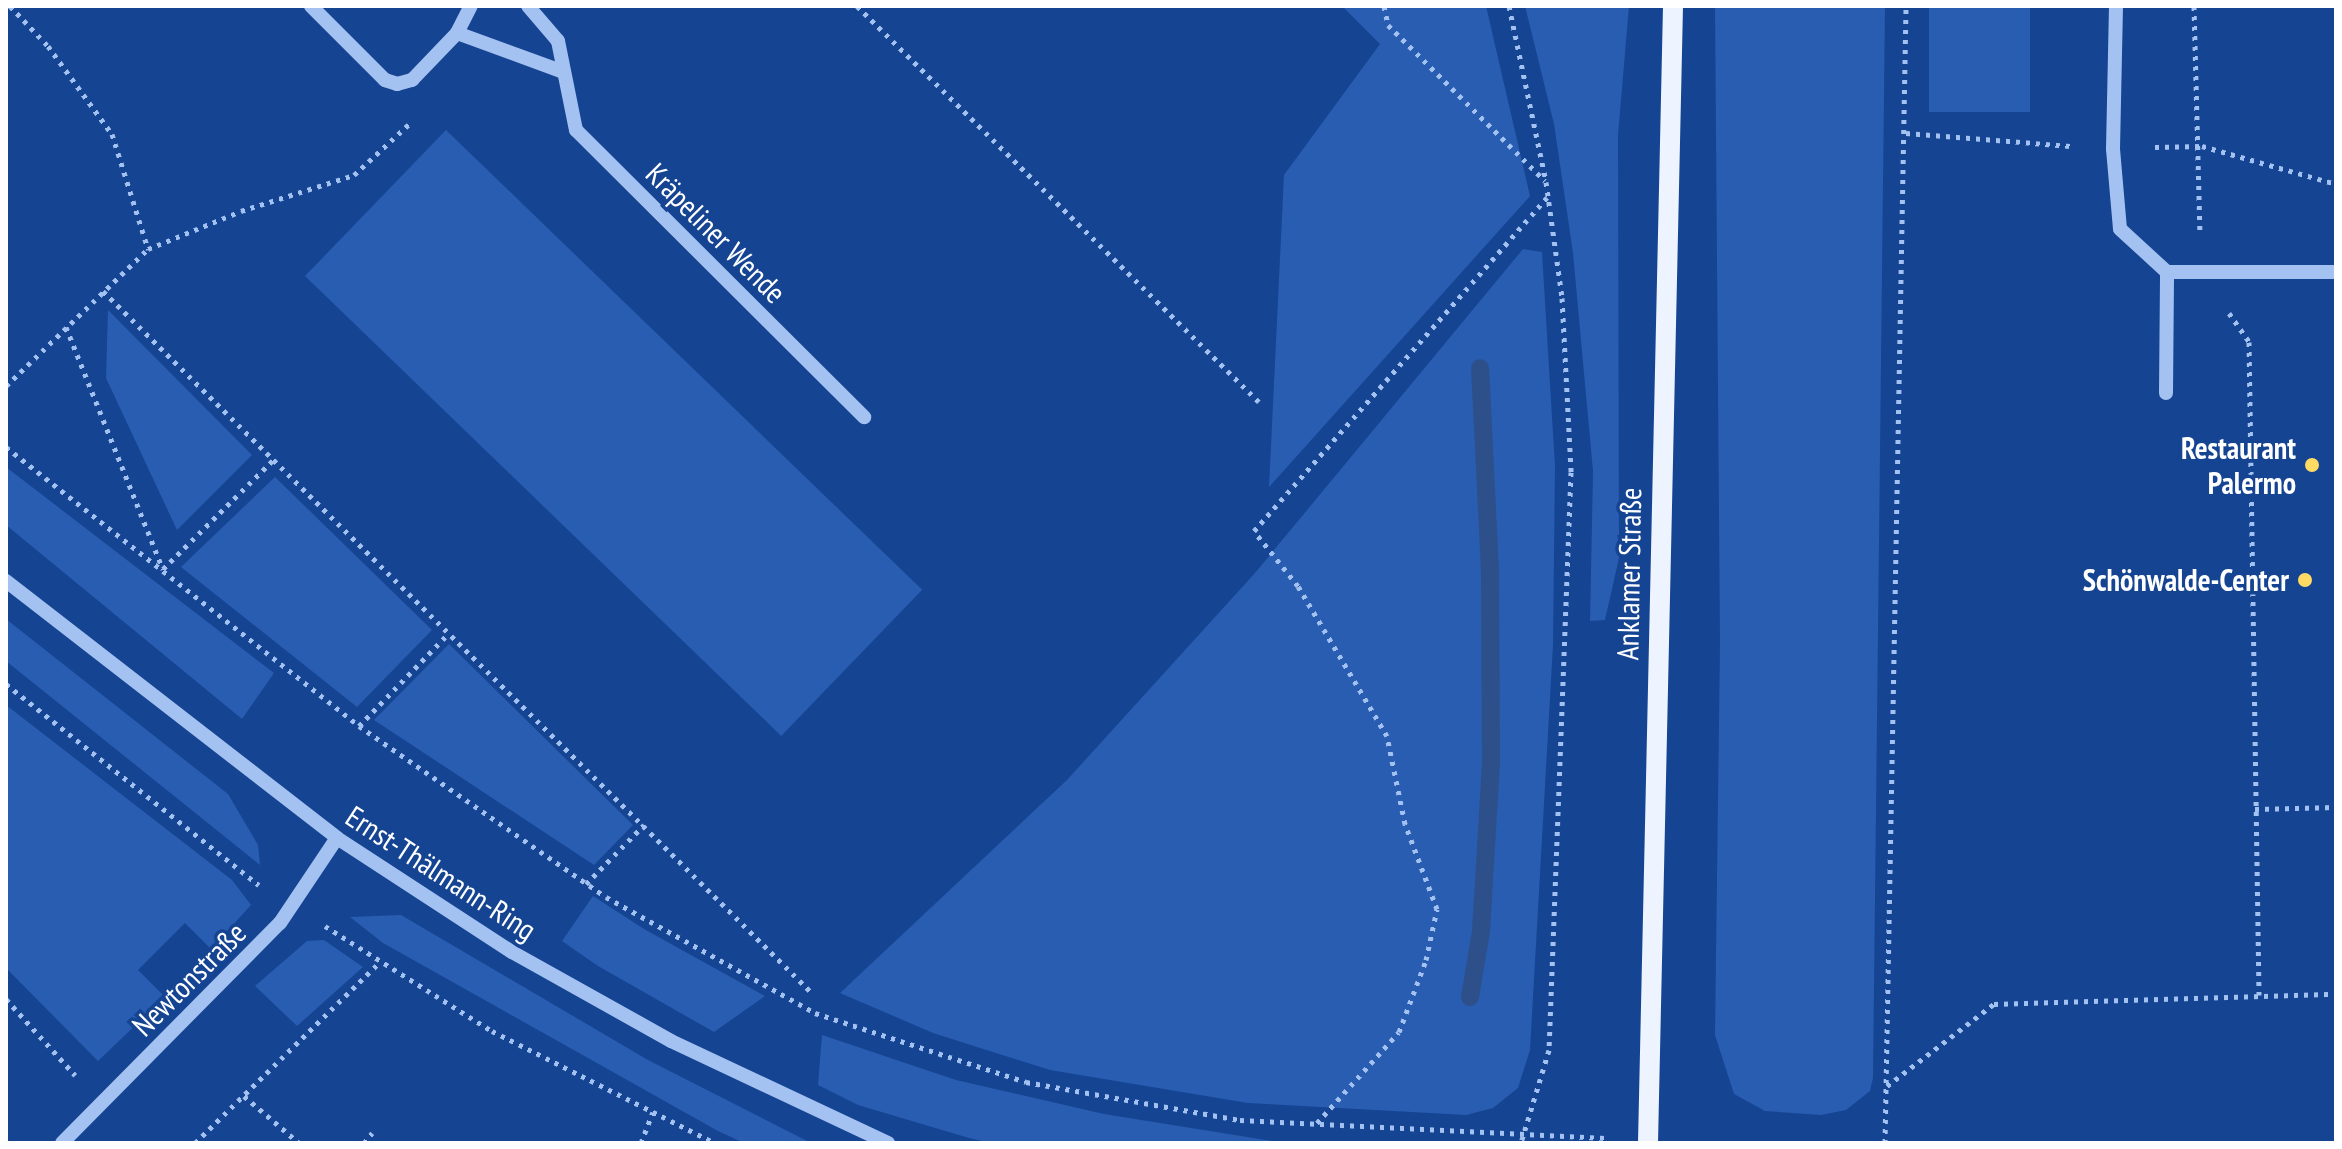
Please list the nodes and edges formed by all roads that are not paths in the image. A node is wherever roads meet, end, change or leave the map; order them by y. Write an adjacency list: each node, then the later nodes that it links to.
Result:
1 (311, 6): 6 (street)
2 (471, 6): 6 (street)
3 (528, 6): 7 (street, Kräpeliner Wende)
4 (1673, 6): 16 (main road, Anklamer Straße)
5 (2116, 6): 8 (street)
6 (457, 33): 7 (street)
7 (561, 71): 11 (street, Kräpeliner Wende)
8 (2167, 272): 9 (street); 10 (street)
9 (2336, 272)
10 (2166, 393)
11 (864, 417)
12 (6, 581): 13 (street, Ernst-Thälmann-Ring)
13 (337, 838): 14 (street, Newtonstraße); 15 (street, Ernst-Thälmann-Ring)
14 (62, 1143)
15 (888, 1143)
16 (1648, 1143)

